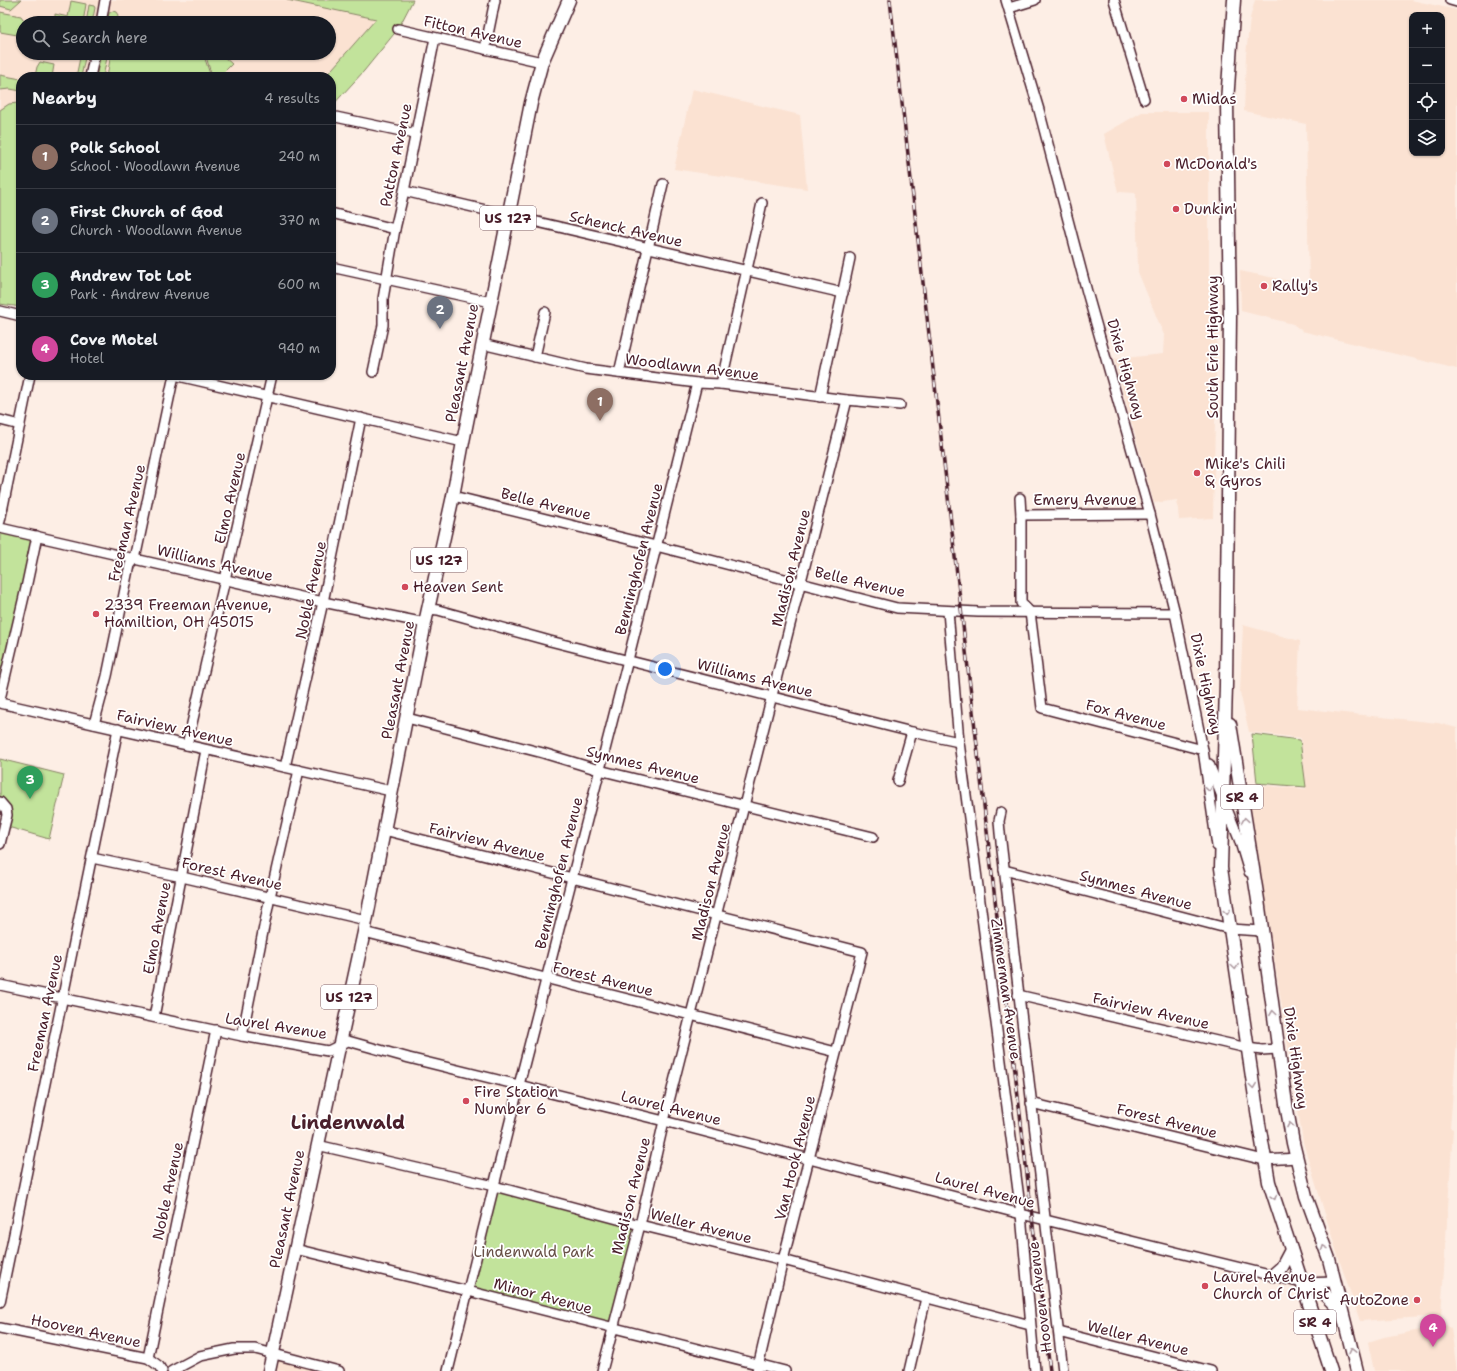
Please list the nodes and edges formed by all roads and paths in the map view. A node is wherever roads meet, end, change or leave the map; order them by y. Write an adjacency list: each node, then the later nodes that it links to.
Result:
1 (105, 0): 10 (street)
2 (495, 0): 13 (street)
3 (569, 0): 15 (main road, Pleasant Avenue / US 127)
4 (1035, 0): 9 (street)
5 (1114, 0): 17 (street)
6 (1234, 0): 72 (main road, South Erie Highway / SR 4)
7 (1450, 0): 8 (street)
8 (1457, 2)
9 (1007, 4): 56 (street, Dixie Highway)
10 (102, 16)
11 (398, 29): 12 (street, Fitton Avenue)
12 (435, 38): 13 (street, Fitton Avenue); 19 (street, Patton Avenue)
13 (486, 49): 15 (street, Fitton Avenue)
14 (94, 60): 16 (street)
15 (542, 62): 24 (main road, Pleasant Avenue / US 127)
16 (91, 72)
17 (1144, 99)
18 (336, 117): 19 (street)
19 (415, 134): 21 (street, Patton Avenue)
20 (663, 184): 26 (street)
21 (404, 191): 24 (street, Schenck Avenue); 25 (street, Patton Avenue)
22 (762, 203): 29 (street)
23 (336, 214): 25 (street)
24 (508, 216): 26 (street, Schenck Avenue); 32 (main road, Pleasant Avenue / US 127)
25 (395, 229): 30 (street, Patton Avenue)
26 (648, 249): 29 (street, Schenck Avenue); 39 (street)
27 (850, 258): 31 (street)
28 (336, 268): 30 (street)
29 (747, 271): 31 (street, Schenck Avenue); 45 (street)
30 (386, 279): 32 (street); 38 (street)
31 (843, 293): 47 (street)
32 (491, 302): 36 (main road, Pleasant Avenue / US 127)
33 (0, 311): 35 (street)
34 (545, 312): 37 (street)
35 (16, 315)
36 (482, 344): 37 (street, Woodlawn Avenue); 53 (main road, Pleasant Avenue / US 127)
37 (535, 357): 39 (street, Woodlawn Avenue)
38 (373, 372)
39 (619, 373): 44 (street, Woodlawn Avenue)
40 (29, 380): 52 (street)
41 (173, 380): 62 (street, Freeman Avenue)
42 (195, 380): 46 (street)
43 (271, 380): 46 (street, Elmo Avenue)
44 (697, 383): 45 (street, Woodlawn Avenue); 61 (street, Benninghofen Avenue)
45 (721, 384): 47 (street, Woodlawn Avenue)
46 (267, 397): 50 (street); 63 (street, Elmo Avenue)
47 (820, 397): 48 (street, Woodlawn Avenue)
48 (847, 400): 49 (street, Woodlawn Avenue); 64 (street, Madison Avenue)
49 (900, 405)
50 (361, 418): 53 (street); 65 (street, Noble Avenue)
51 (0, 420): 52 (street)
52 (20, 424): 58 (street)
53 (463, 442): 54 (main road, Pleasant Avenue / US 127)
54 (453, 496): 61 (street, Belle Avenue); 66 (main road, Pleasant Avenue / US 127)
55 (1020, 498): 57 (street)
56 (1150, 514): 57 (street, Emery Avenue); 69 (street, Dixie Highway)
57 (1021, 515): 68 (street)
58 (0, 521)
59 (0, 528): 60 (street, Williams Avenue)
60 (37, 536): 62 (street, Williams Avenue); 74 (street)
61 (656, 546): 64 (street, Belle Avenue); 71 (street, Benninghofen Avenue)
62 (135, 559): 63 (street, Williams Avenue); 77 (street, Freeman Avenue)
63 (226, 579): 65 (street, Williams Avenue); 81 (street, Elmo Avenue)
64 (802, 583): 67 (street, Belle Avenue); 73 (street, Madison Avenue)
65 (323, 602): 70 (street, Williams Avenue); 84 (street, Noble Avenue)
66 (429, 609): 70 (main road, Pleasant Avenue / US 127); 71 (street, Williams Avenue)
67 (948, 611): 68 (street, Belle Avenue); 80 (street, Zimmerman Avenue)
68 (1030, 612): 69 (street, Belle Avenue); 83 (street, Fox Avenue)
69 (1175, 613): 83 (street, Dixie Highway)
70 (425, 623): 76 (main road, Pleasant Avenue / US 127)
71 (628, 660): 73 (street, Williams Avenue); 86 (street, Benninghofen Avenue)
72 (1226, 695): 89 (main road, South Erie Highway / SR 4); 102 (main road, South Erie Highway / SR 4, one-way to 72)
73 (772, 696): 79 (street, Williams Avenue); 91 (street, Madison Avenue)
74 (0, 699)
75 (0, 703): 77 (street, Fairview Avenue)
76 (407, 718): 86 (street, Symmes Avenue); 88 (main road, Pleasant Avenue / US 127)
77 (94, 724): 78 (street, Fairview Avenue)
78 (118, 730): 81 (street, Fairview Avenue); 96 (street, Freeman Avenue)
79 (912, 732): 80 (street, Williams Avenue); 87 (street)
80 (959, 742): 128 (street, Zimmerman Avenue)
81 (187, 745): 82 (street, Fairview Avenue)
82 (206, 750): 84 (street, Fairview Avenue); 99 (street, Elmo Avenue)
83 (1203, 750): 89 (street, Dixie Highway); 97 (street, Dixie Highway, one-way to 97)
84 (285, 767): 85 (street, Fairview Avenue)
85 (299, 770): 88 (street, Fairview Avenue); 101 (street)
86 (599, 770): 91 (street, Symmes Avenue); 100 (street, Benninghofen Avenue)
87 (898, 781)
88 (391, 791): 93 (main road, Pleasant Avenue / US 127)
89 (1222, 796): 97 (main road, South Erie Highway / SR 4); 102 (street, Dixie Highway)
90 (3, 805): 95 (street)
91 (744, 805): 94 (street, Symmes Avenue); 103 (street, Madison Avenue)
92 (1001, 812): 98 (street, Zimmerman Avenue)
93 (384, 830): 100 (street, Fairview Avenue); 104 (main road, Pleasant Avenue / US 127)
94 (873, 837)
95 (0, 844)
96 (92, 858): 99 (street, Forest Avenue); 111 (street, Freeman Avenue)
97 (1220, 868): 105 (main road, Dixie Highway / SR 4, one-way to 105)
98 (1004, 870): 105 (street, Symmes Avenue); 110 (street, Zimmerman Avenue)
99 (182, 877): 101 (street, Forest Avenue); 113 (street, Elmo Avenue)
100 (572, 879): 103 (street, Fairview Avenue); 108 (street, Benninghofen Avenue)
101 (270, 897): 104 (street, Forest Avenue); 115 (street)
102 (1258, 900): 106 (main road, Dixie Highway / SR 4)
103 (717, 916): 107 (street, Fairview Avenue); 112 (street, Madison Avenue)
104 (365, 926): 108 (street, Forest Avenue); 116 (main road, Pleasant Avenue / US 127)
105 (1230, 929): 106 (street, Symmes Avenue); 117 (main road, Dixie Highway / SR 4, one-way to 117)
106 (1262, 931): 118 (main road, Dixie Highway / SR 4, one-way to 106)
107 (862, 952): 119 (street, Van Hook Avenue)
108 (546, 979): 112 (street, Forest Avenue); 120 (street, Benninghofen Avenue)
109 (0, 985): 111 (street, Laurel Avenue)
110 (1018, 995): 117 (street, Fairview Avenue); 121 (street, Zimmerman Avenue)
111 (62, 998): 113 (street, Laurel Avenue); 139 (street, Freeman Avenue)
112 (691, 1016): 119 (street, Forest Avenue); 122 (street, Madison Avenue)
113 (154, 1017): 114 (street, Laurel Avenue)
114 (216, 1030): 115 (street, Laurel Avenue); 146 (street, Noble Avenue)
115 (242, 1036): 116 (street, Laurel Avenue)
116 (339, 1045): 120 (street, Laurel Avenue); 123 (main road, Pleasant Avenue / US 127)
117 (1247, 1048): 118 (street, Fairview Avenue); 126 (main road, Dixie Highway / SR 4, one-way to 126)
118 (1278, 1049): 125 (main road, Dixie Highway / SR 4, one-way to 118)
119 (836, 1052): 124 (street, Van Hook Avenue)
120 (519, 1085): 122 (street, Laurel Avenue); 127 (street, Benninghofen Avenue)
121 (1031, 1103): 126 (street, Forest Avenue); 129 (street, Zimmerman Avenue)
122 (664, 1121): 124 (street, Laurel Avenue); 130 (street, Madison Avenue)
123 (317, 1145): 127 (street, Weller Avenue); 131 (main road, Pleasant Avenue / US 127)
124 (809, 1158): 128 (street, Laurel Avenue); 133 (street, Van Hook Avenue)
125 (1297, 1158): 126 (street, Forest Avenue); 135 (main road, Dixie Highway / SR 4, one-way to 125)
126 (1264, 1160): 132 (main road, Dixie Highway / SR 4, one-way to 132)
127 (494, 1186): 130 (street, Weller Avenue); 137 (street, Benninghofen Avenue)
128 (1021, 1214): 129 (street, Laurel Avenue); 141 (street, Zimmerman Avenue)
129 (1045, 1220): 134 (street, Laurel Avenue); 144 (street, Hooven Avenue)
130 (640, 1225): 133 (street, Weller Avenue); 143 (street, Madison Avenue)
131 (295, 1249): 137 (street, Minor Avenue); 145 (main road, Pleasant Avenue / US 127)
132 (1291, 1250): 134 (main road); 136 (main road, Dixie Highway / SR 4)
133 (783, 1260): 138 (street, Weller Avenue); 147 (street, Van Hook Avenue)
134 (1273, 1275): 136 (street, Laurel Avenue)
135 (1335, 1282): 136 (street, Laurel Avenue); 140 (main road, Dixie Highway / SR 4)
136 (1302, 1283): 140 (main road); 159 (main road, Dixie Highway / SR 4)
137 (468, 1291): 143 (street, Minor Avenue); 152 (street, Benninghofen Avenue)
138 (926, 1298): 141 (street, Weller Avenue); 155 (street)
139 (0, 1302)
140 (1343, 1315): 160 (main road, Dixie Highway / SR 4, one-way to 140)
141 (1030, 1325): 156 (street, Zimmerman Avenue)
142 (0, 1328): 146 (street, Hooven Avenue)
143 (613, 1328): 147 (street, Minor Avenue); 153 (street, Madison Avenue)
144 (1059, 1332): 157 (street, Hooven Avenue); 158 (street, Weller Avenue)
145 (273, 1353): 149 (street); 150 (main road, Pleasant Avenue / US 127); 151 (street)
146 (148, 1358): 148 (street, Hooven Avenue)
147 (758, 1368): 154 (street, Minor Avenue)
148 (162, 1371)
149 (172, 1371)
150 (269, 1371)
151 (339, 1371)
152 (448, 1371)
153 (602, 1371)
154 (785, 1371)
155 (909, 1371)
156 (1035, 1371)
157 (1063, 1371)
158 (1211, 1371)
159 (1331, 1371)
160 (1357, 1371)

